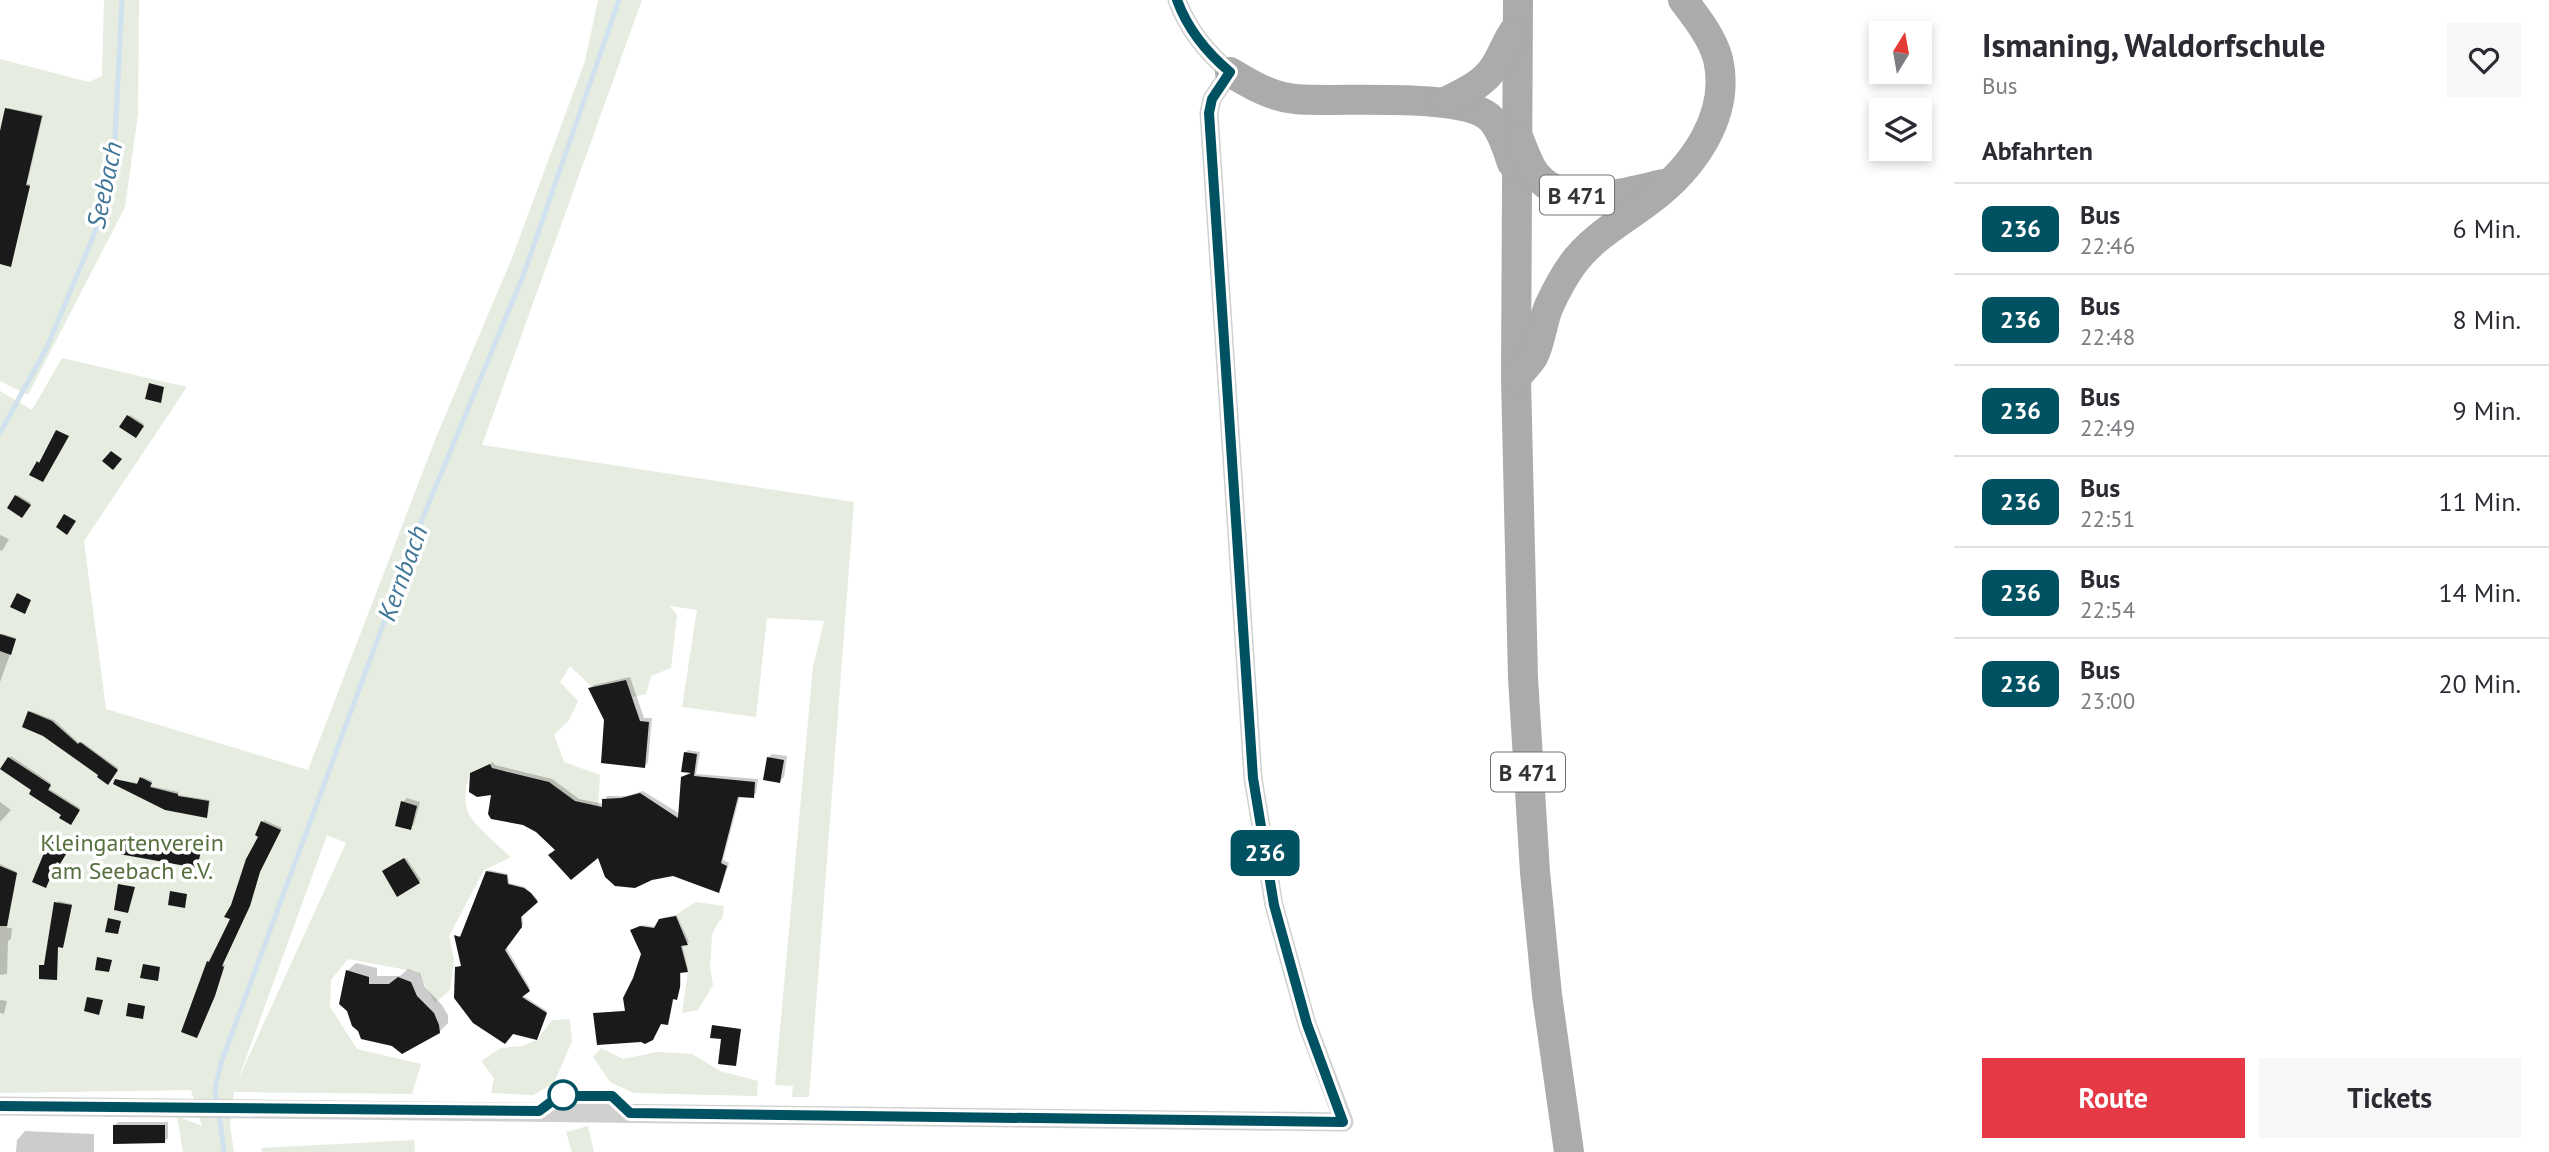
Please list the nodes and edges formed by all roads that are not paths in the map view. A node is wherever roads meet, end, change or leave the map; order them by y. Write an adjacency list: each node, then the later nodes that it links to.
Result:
1 (1177, 0): 4 (street)
2 (1682, 0): 8 (main road)
3 (1517, 14): 5 (main road, B 471); 6 (main road, B 471)
4 (1230, 72): 5 (main road); 10 (street)
5 (1445, 102): 7 (main road, B 471)
6 (1516, 133): 7 (main road, B 471); 8 (main road, B 471)
7 (1516, 173): 9 (main road, B 471)
8 (1670, 182): 9 (main road, B 471)
9 (1516, 378): 11 (main road, B 471)
10 (0, 1106)
11 (1569, 1152)

